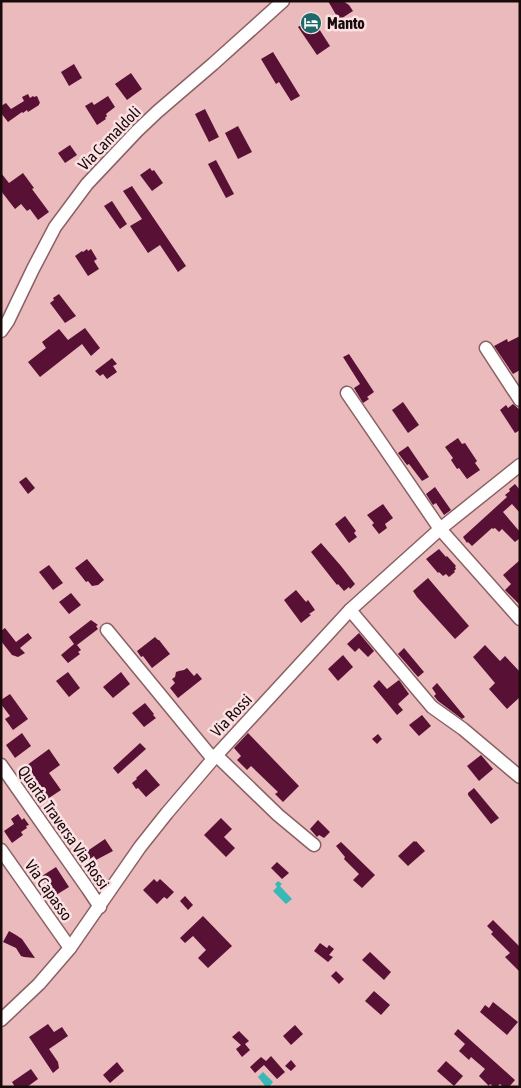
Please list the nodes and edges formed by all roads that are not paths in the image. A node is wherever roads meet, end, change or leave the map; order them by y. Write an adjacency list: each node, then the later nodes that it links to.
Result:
1 (283, 1): 2 (street, Via Camaldoli)
2 (1, 331)
3 (486, 348): 5 (street)
4 (347, 393): 7 (street)
5 (520, 400)
6 (520, 464): 7 (street, Via Rossi)
7 (440, 529): 8 (street, Via Rossi); 9 (street)
8 (350, 610): 11 (street, Via Rossi); 13 (street)
9 (520, 618)
10 (107, 630): 11 (street)
11 (215, 757): 14 (street); 16 (street, Via Rossi)
12 (1, 765): 16 (street, Quarta Traversa Via Rossi)
13 (520, 777)
14 (314, 845)
15 (1, 850): 17 (street, Via Capasso)
16 (100, 907): 17 (street, Via Rossi)
17 (70, 948): 18 (street, Via Rossi)
18 (1, 1020)

